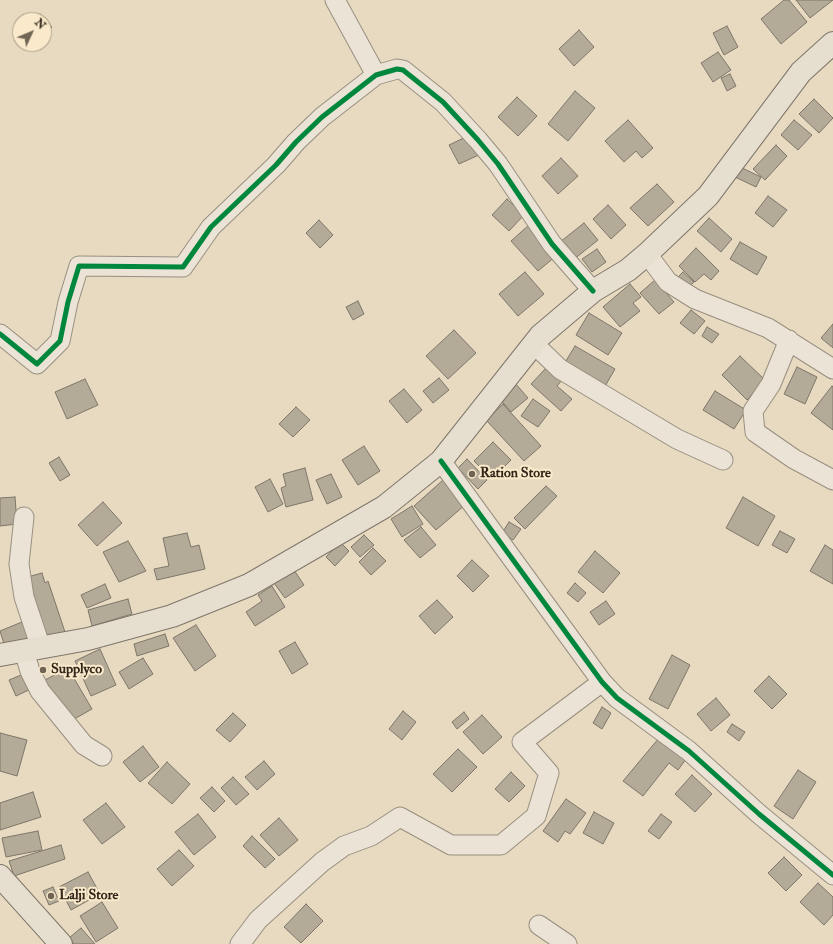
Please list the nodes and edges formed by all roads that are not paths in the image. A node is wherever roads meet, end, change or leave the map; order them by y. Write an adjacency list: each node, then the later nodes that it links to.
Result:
1 (335, 0): 3 (street)
2 (833, 43): 4 (main road)
3 (376, 74): 5 (street); 6 (street)
4 (647, 254): 5 (main road); 7 (street)
5 (593, 291): 8 (main road)
6 (0, 334)
7 (789, 340): 9 (street); 12 (street)
8 (534, 344): 10 (street); 11 (main road)
9 (833, 369)
10 (723, 460)
11 (441, 461): 14 (main road); 16 (street)
12 (833, 480)
13 (24, 517): 14 (street)
14 (32, 649): 15 (main road); 17 (street)
15 (0, 655)
16 (602, 682): 18 (street); 22 (street)
17 (102, 756)
18 (833, 875)
19 (0, 876): 21 (main road)
20 (539, 925): 23 (street)
21 (61, 944)
22 (240, 944)
23 (567, 944)

